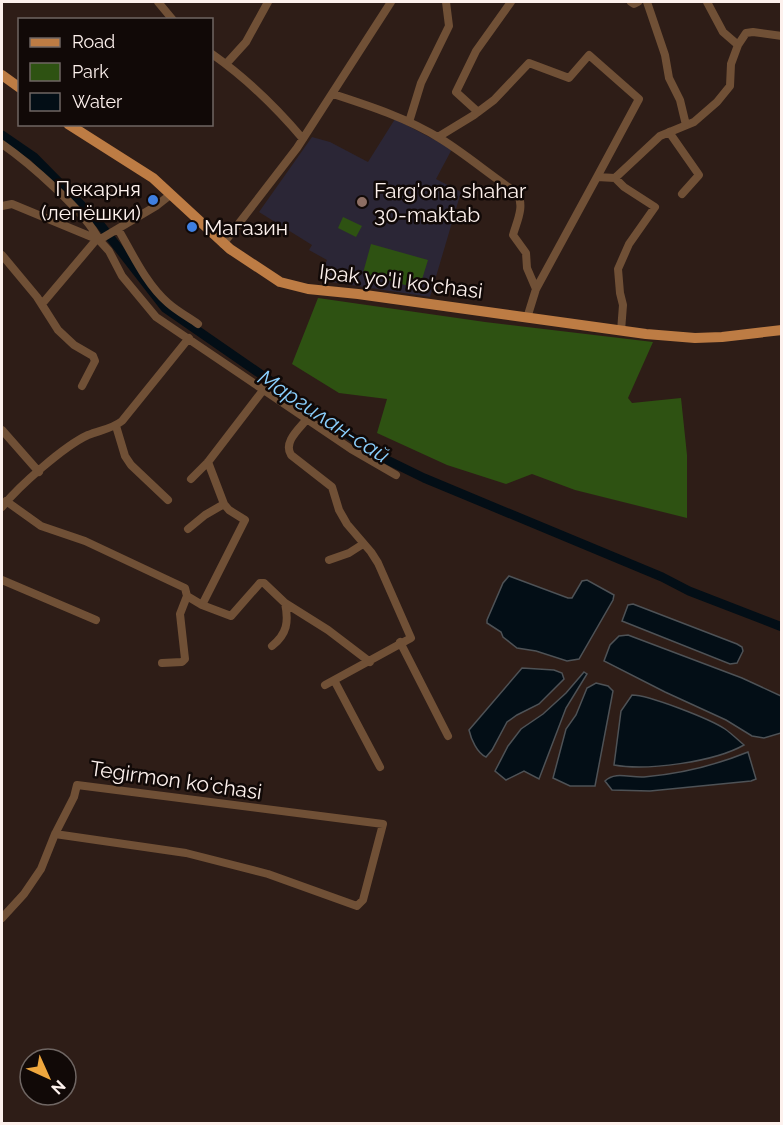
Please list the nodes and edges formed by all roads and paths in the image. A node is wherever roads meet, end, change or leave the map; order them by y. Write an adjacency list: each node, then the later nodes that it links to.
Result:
1 (158, 2): 10 (street)
2 (268, 2): 14 (street)
3 (391, 2): 17 (street)
4 (446, 2): 19 (street)
5 (512, 2): 18 (street)
6 (631, 2): 7 (street)
7 (638, 2)
8 (647, 2): 20 (street)
9 (707, 2): 12 (street)
10 (171, 18)
11 (782, 36): 12 (street)
12 (738, 45): 20 (street)
13 (213, 55): 14 (street)
14 (226, 64): 24 (street)
15 (2, 75): 16 (main road)
16 (18, 87)
17 (333, 94): 19 (street); 24 (street)
18 (478, 112): 23 (street); 26 (street)
19 (410, 122): 23 (street)
20 (686, 125): 22 (street)
21 (71, 126): 29 (main road, Ipak yo'li ko'chasi)
22 (669, 132): 27 (street); 28 (street)
23 (438, 137): 36 (street)
24 (303, 139): 33 (street)
25 (2, 144): 32 (street)
26 (597, 177): 27 (street); 36 (street)
27 (615, 178): 41 (street)
28 (682, 194)
29 (170, 195): 31 (street); 33 (main road, Ipak yo'li ko'chasi)
30 (2, 206): 32 (street)
31 (118, 229): 32 (street); 39 (street)
32 (98, 240): 37 (street); 42 (street)
33 (223, 243): 38 (main road, Ipak yo'li ko'chasi)
34 (2, 255): 35 (street)
35 (5, 266): 37 (street)
36 (536, 288): 38 (street)
37 (42, 304): 43 (street)
38 (527, 318): 41 (main road, Ipak yo'li ko'chasi)
39 (198, 324)
40 (782, 330): 41 (main road, Ipak yo'li ko'chasi)
41 (621, 331)
42 (189, 338): 44 (street); 46 (street)
43 (82, 386)
44 (264, 389): 45 (street); 48 (street)
45 (307, 419): 50 (street); 56 (street)
46 (116, 426): 49 (street); 52 (street)
47 (2, 430): 49 (street)
48 (208, 462): 51 (street); 54 (street)
49 (39, 472): 53 (street)
50 (396, 475)
51 (191, 479)
52 (168, 500)
53 (4, 504): 59 (street)
54 (224, 504): 55 (street); 61 (street)
55 (188, 530)
56 (363, 544): 57 (street); 63 (street)
57 (329, 560)
58 (2, 580): 62 (street)
59 (187, 596): 61 (street); 66 (street)
60 (285, 603): 61 (street); 64 (street); 65 (street)
61 (202, 605)
62 (96, 620)
63 (400, 642): 65 (street); 69 (street)
64 (272, 646)
65 (370, 662): 67 (street)
66 (162, 663)
67 (334, 680): 68 (street); 70 (street)
68 (325, 685)
69 (448, 736)
70 (380, 768)
71 (55, 834): 71 (street, Tegirmon koʻchasi); 72 (street)
72 (2, 918)

